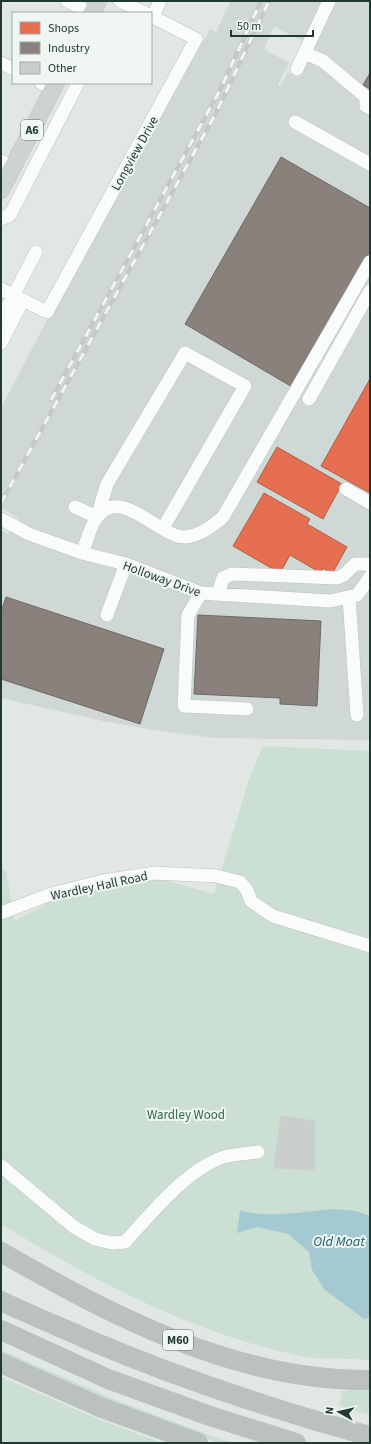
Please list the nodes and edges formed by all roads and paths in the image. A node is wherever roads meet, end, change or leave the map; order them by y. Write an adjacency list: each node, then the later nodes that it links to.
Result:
1 (67, 1): 6 (street)
2 (98, 1): 7 (main road)
3 (120, 1): 8 (street, Longview Drive)
4 (160, 1): 9 (street)
5 (329, 1): 11 (street)
6 (90, 12)
7 (92, 12)
8 (144, 12)
9 (152, 12)
10 (152, 16): 27 (street, Longview Drive)
11 (305, 53): 14 (street); 17 (street)
12 (1, 63): 13 (street)
13 (12, 68)
14 (297, 69)
15 (77, 84): 22 (street)
16 (50, 85): 19 (main road, A6)
17 (370, 108)
18 (295, 122): 20 (street)
19 (7, 164): 21 (main road, A6)
20 (370, 164)
21 (1, 190)
22 (1, 219)
23 (36, 252): 27 (street)
24 (370, 262): 36 (street)
25 (1, 289): 27 (street)
26 (370, 291): 30 (street)
27 (18, 298): 28 (street); 29 (street)
28 (1, 319)
29 (1, 344)
30 (309, 399)
31 (346, 489): 32 (street)
32 (370, 503)
33 (75, 507): 34 (street)
34 (97, 517): 36 (street); 36 (street); 37 (street)
35 (1, 518): 37 (street, Holloway Drive)
36 (163, 528)
37 (82, 553): 38 (street, Holloway Drive)
38 (126, 564): 42 (street, Holloway Drive); 46 (street)
39 (370, 566): 40 (street)
40 (292, 577): 43 (street); 45 (street)
41 (370, 577): 44 (street, Holloway Drive)
42 (201, 593): 43 (street, Holloway Drive); 47 (street)
43 (218, 594): 45 (street, Holloway Drive)
44 (349, 596): 45 (street, Holloway Drive); 48 (street)
45 (290, 598)
46 (107, 615)
47 (247, 709)
48 (357, 715)
49 (1, 913): 50 (street, Wardley Hall Road)
50 (370, 946)
51 (258, 1152): 52 (street)
52 (1, 1166)
53 (1, 1252): 57 (highway, M60)
54 (1, 1301): 58 (highway, M60)
55 (1, 1330): 60 (highway)
56 (1, 1363): 59 (highway)
57 (370, 1380)
58 (370, 1436)
59 (198, 1443)
60 (296, 1443)

